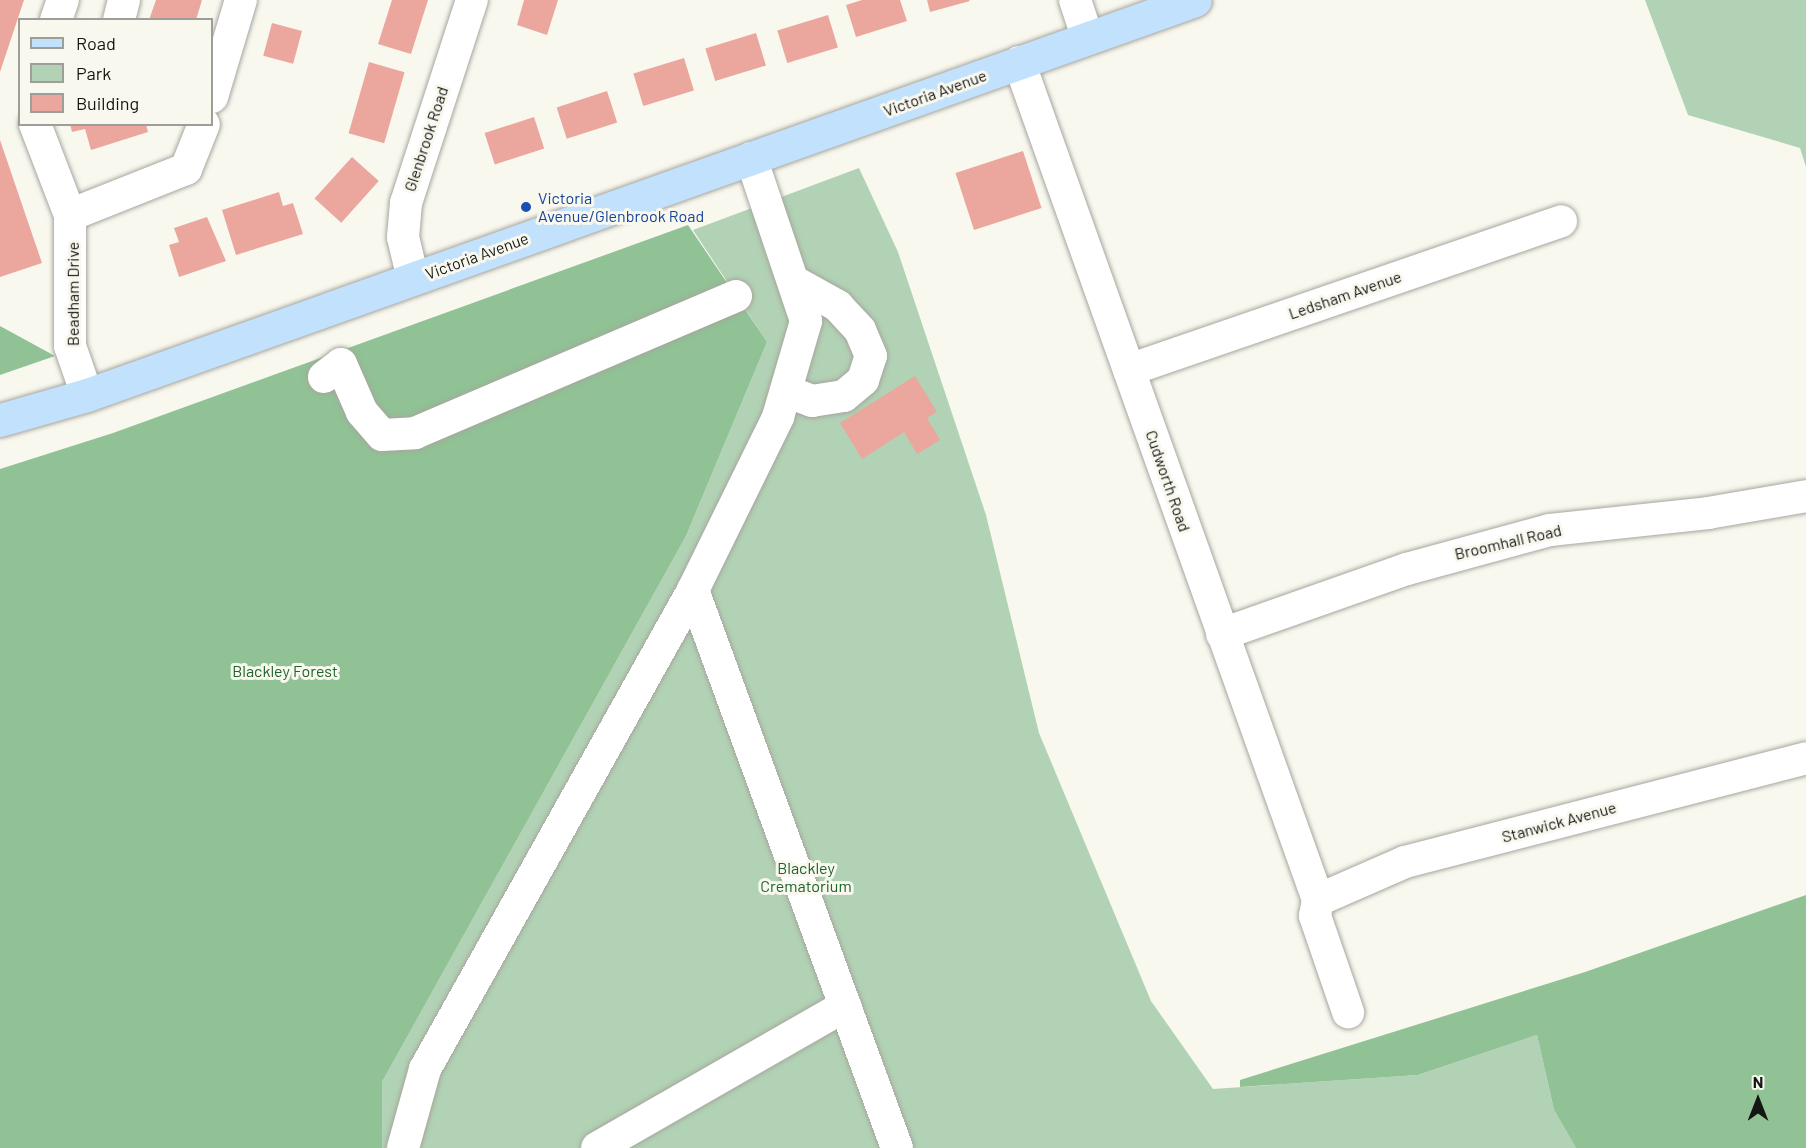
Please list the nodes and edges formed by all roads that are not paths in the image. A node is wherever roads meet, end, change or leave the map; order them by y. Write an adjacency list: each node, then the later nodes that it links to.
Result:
1 (63, 0): 7 (street)
2 (124, 0): 8 (street)
3 (241, 0): 11 (street)
4 (471, 0): 17 (street, Glenbrook Road)
5 (1075, 0): 9 (street)
6 (1195, 0): 9 (main road, Victoria Avenue)
7 (57, 18)
8 (120, 18)
9 (1088, 39): 10 (main road, Victoria Avenue)
10 (1019, 62): 14 (main road, Victoria Avenue); 20 (street, Cudworth Road)
11 (213, 94)
12 (36, 126): 15 (street, Beadham Drive)
13 (203, 126): 15 (street)
14 (751, 158): 17 (main road, Victoria Avenue); 18 (street)
15 (70, 215): 23 (street, Beadham Drive)
16 (1561, 221): 20 (street, Ledsham Avenue)
17 (413, 279): 23 (main road, Victoria Avenue)
18 (793, 281): 22 (street); 22 (street)
19 (736, 296): 21 (street)
20 (1129, 370): 27 (street, Cudworth Road)
21 (324, 377)
22 (786, 391): 26 (street)
23 (87, 395): 24 (main road, Victoria Avenue)
24 (15, 417)
25 (1806, 496): 27 (street, Broomhall Road)
26 (693, 590): 30 (street); 32 (street)
27 (1222, 634): 29 (street, Cudworth Road)
28 (1806, 758): 29 (street, Stanwick Avenue)
29 (1318, 900): 31 (street, Cudworth Road)
30 (845, 1006): 33 (street); 34 (street)
31 (1348, 1012)
32 (403, 1148)
33 (597, 1148)
34 (897, 1148)

